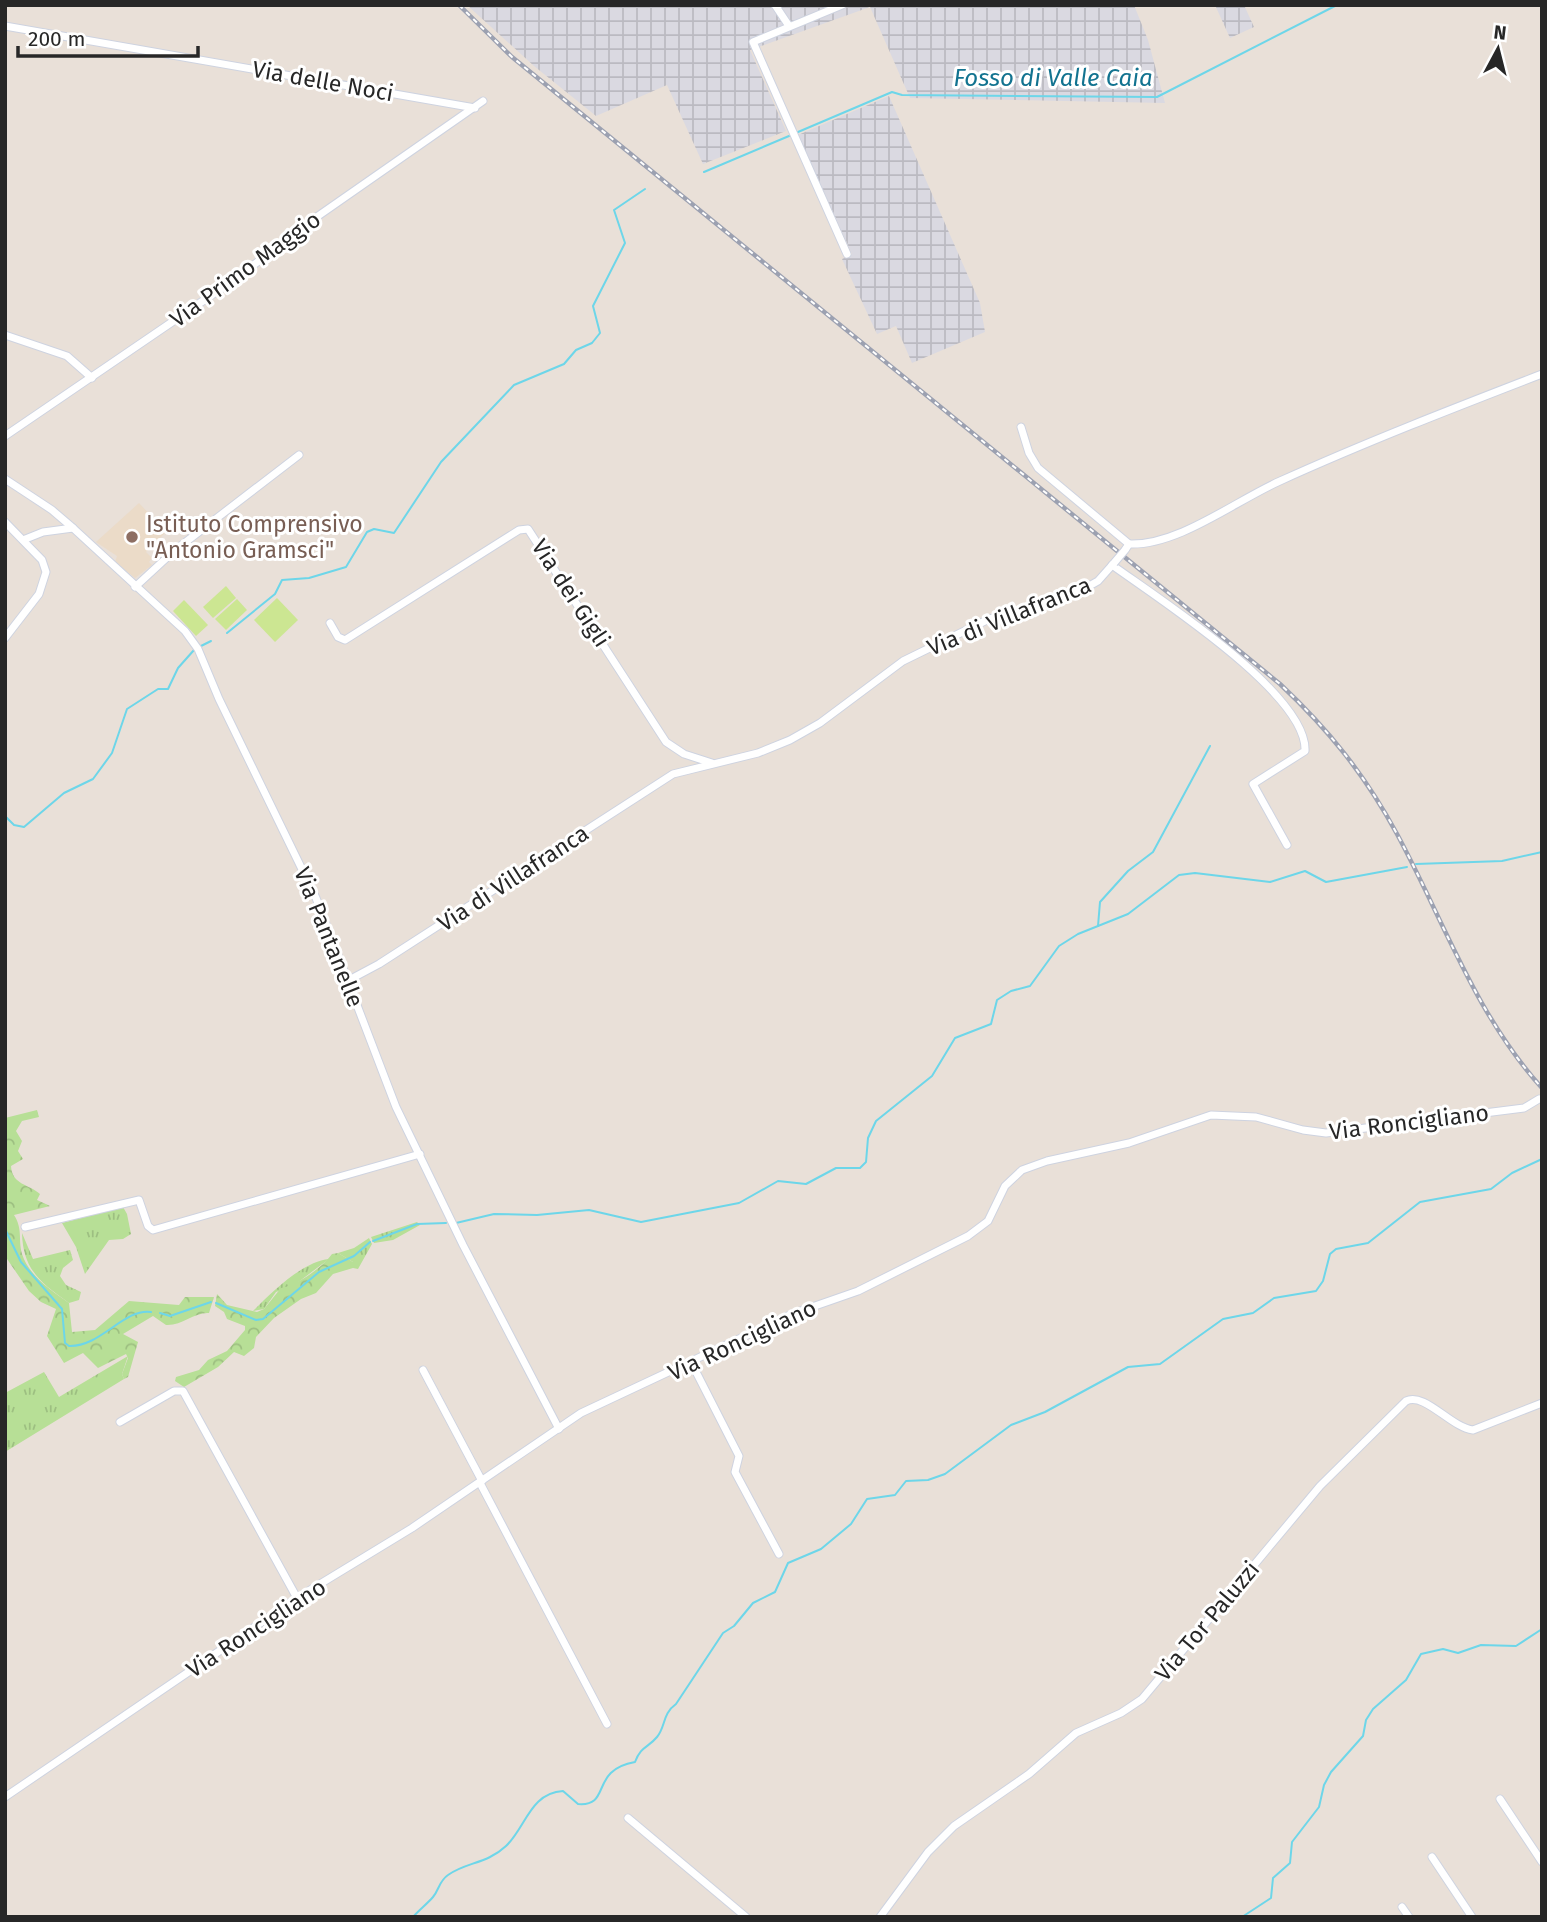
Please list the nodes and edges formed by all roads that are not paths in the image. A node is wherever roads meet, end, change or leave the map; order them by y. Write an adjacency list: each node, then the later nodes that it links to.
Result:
1 (775, 5): 4 (street)
2 (842, 5): 4 (street)
3 (5, 26): 6 (street, Via delle Noci)
4 (789, 26): 7 (street)
5 (483, 101): 6 (street, Via Primo Maggio)
6 (475, 108): 10 (street, Via Primo Maggio)
7 (847, 254)
8 (5, 335): 10 (street)
9 (1542, 374): 18 (street)
10 (92, 378): 12 (street, Via Primo Maggio)
11 (1021, 427): 18 (street)
12 (5, 436)
13 (299, 455): 20 (street)
14 (5, 479): 16 (street, Via Pantanelle)
15 (5, 522): 17 (street)
16 (73, 528): 17 (street); 20 (street, Via Pantanelle)
17 (23, 540): 22 (street)
18 (1127, 547): 19 (street, Via di Villafranca, bridge)
19 (1113, 564): 23 (street, Via di Villafranca); 24 (street)
20 (135, 587): 25 (street, Via Pantanelle)
21 (330, 623): 23 (street, Via dei Gigli)
22 (5, 638)
23 (716, 764): 25 (street, Via di Villafranca)
24 (1287, 845)
25 (349, 979): 27 (street, Via Pantanelle)
26 (1539, 1099): 29 (street, Via Roncigliano)
27 (419, 1154): 28 (street); 33 (street, Via Pantanelle)
28 (25, 1227)
29 (691, 1362): 33 (street, Via Roncigliano); 35 (street)
30 (423, 1370): 34 (street)
31 (1542, 1404): 45 (street, Via Tor Paluzzi)
32 (120, 1422): 36 (street)
33 (558, 1429): 34 (street, Via Roncigliano)
34 (481, 1482): 36 (street, Via Roncigliano); 37 (street)
35 (779, 1554)
36 (297, 1598): 38 (street, Via Roncigliano)
37 (607, 1724)
38 (5, 1797)
39 (1500, 1800): 42 (street)
40 (628, 1818): 44 (street)
41 (1432, 1857): 47 (street)
42 (1542, 1862)
43 (1402, 1907): 46 (street)
44 (746, 1917)
45 (880, 1917)
46 (1409, 1917)
47 (1472, 1917)

